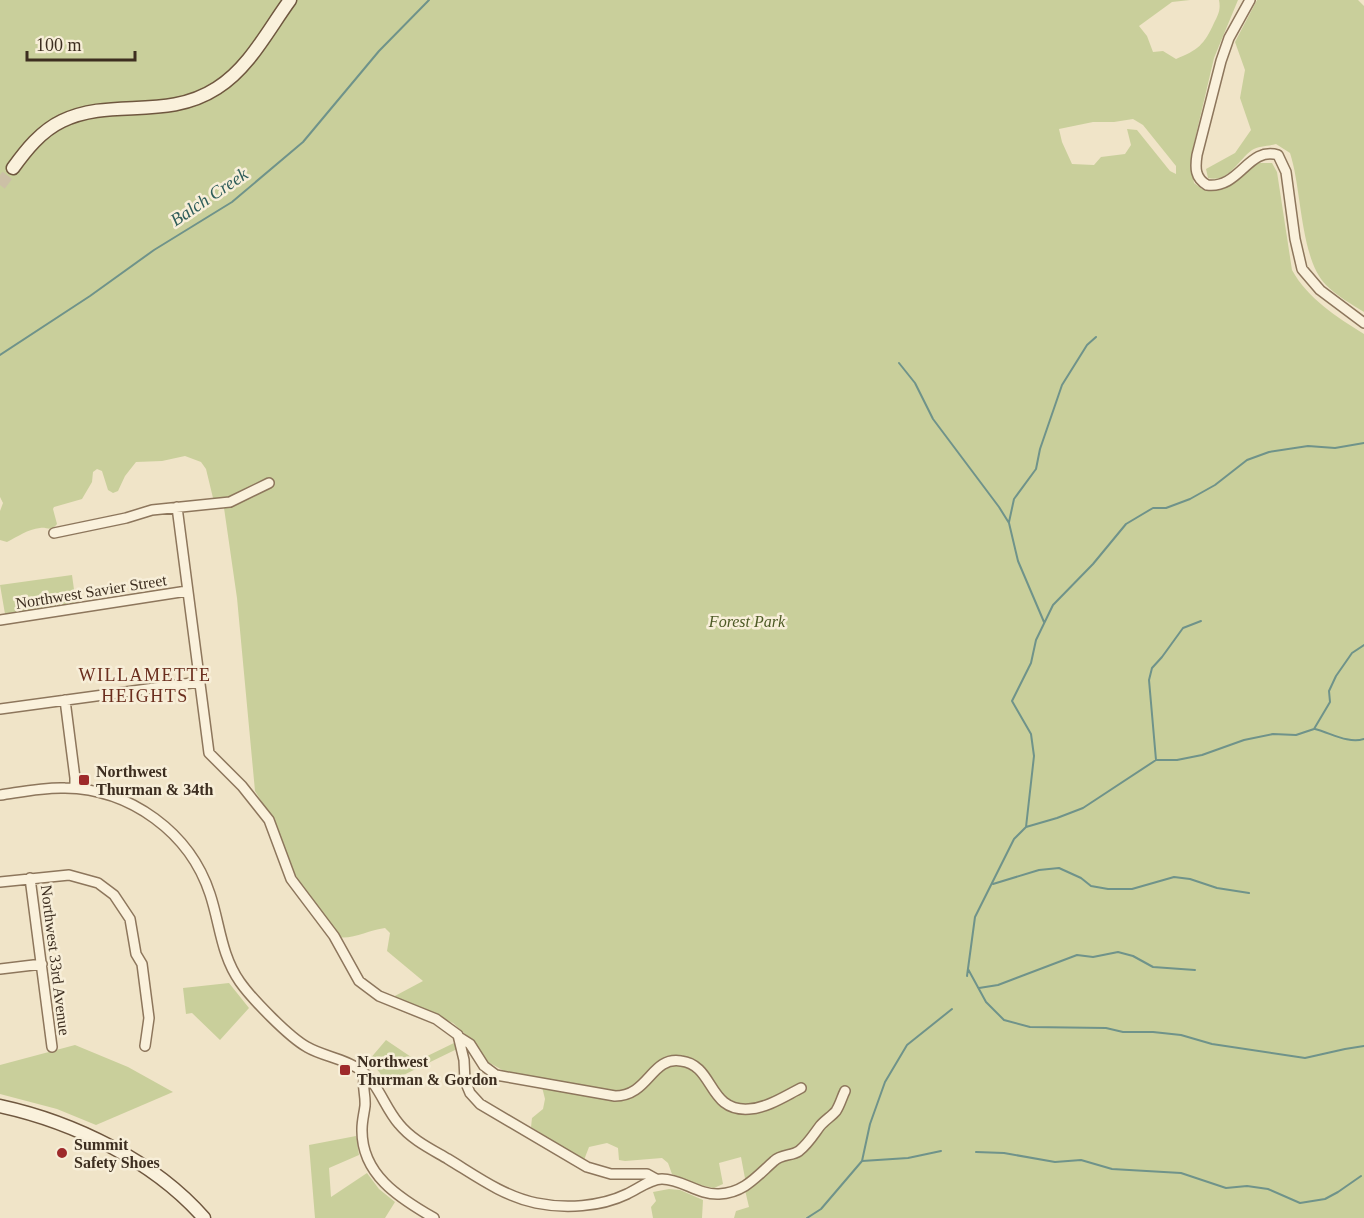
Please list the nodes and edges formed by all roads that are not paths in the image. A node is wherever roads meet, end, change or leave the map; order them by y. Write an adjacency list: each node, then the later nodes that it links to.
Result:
1 (290, 0): 3 (main road)
2 (1250, 0): 4 (street)
3 (13, 168)
4 (1364, 323)
5 (269, 483): 6 (street)
6 (177, 507): 7 (street); 8 (street)
7 (54, 533)
8 (187, 591): 9 (street, Northwest Savier Street); 10 (street)
9 (0, 620)
10 (199, 682): 11 (street); 19 (street)
11 (65, 700): 12 (street); 13 (street)
12 (0, 709)
13 (75, 788): 14 (street); 22 (street)
14 (0, 795)
15 (30, 878): 16 (street); 17 (street, Northwest 33rd Avenue); 20 (street)
16 (0, 882)
17 (42, 964): 18 (street); 21 (street, Northwest 33rd Avenue)
18 (0, 969)
19 (459, 1037): 23 (street); 26 (street)
20 (145, 1046)
21 (52, 1047)
22 (365, 1074): 26 (street); 28 (street)
23 (801, 1088)
24 (845, 1091): 26 (street)
25 (0, 1106): 27 (main road)
26 (656, 1179)
27 (204, 1218)
28 (434, 1218)

